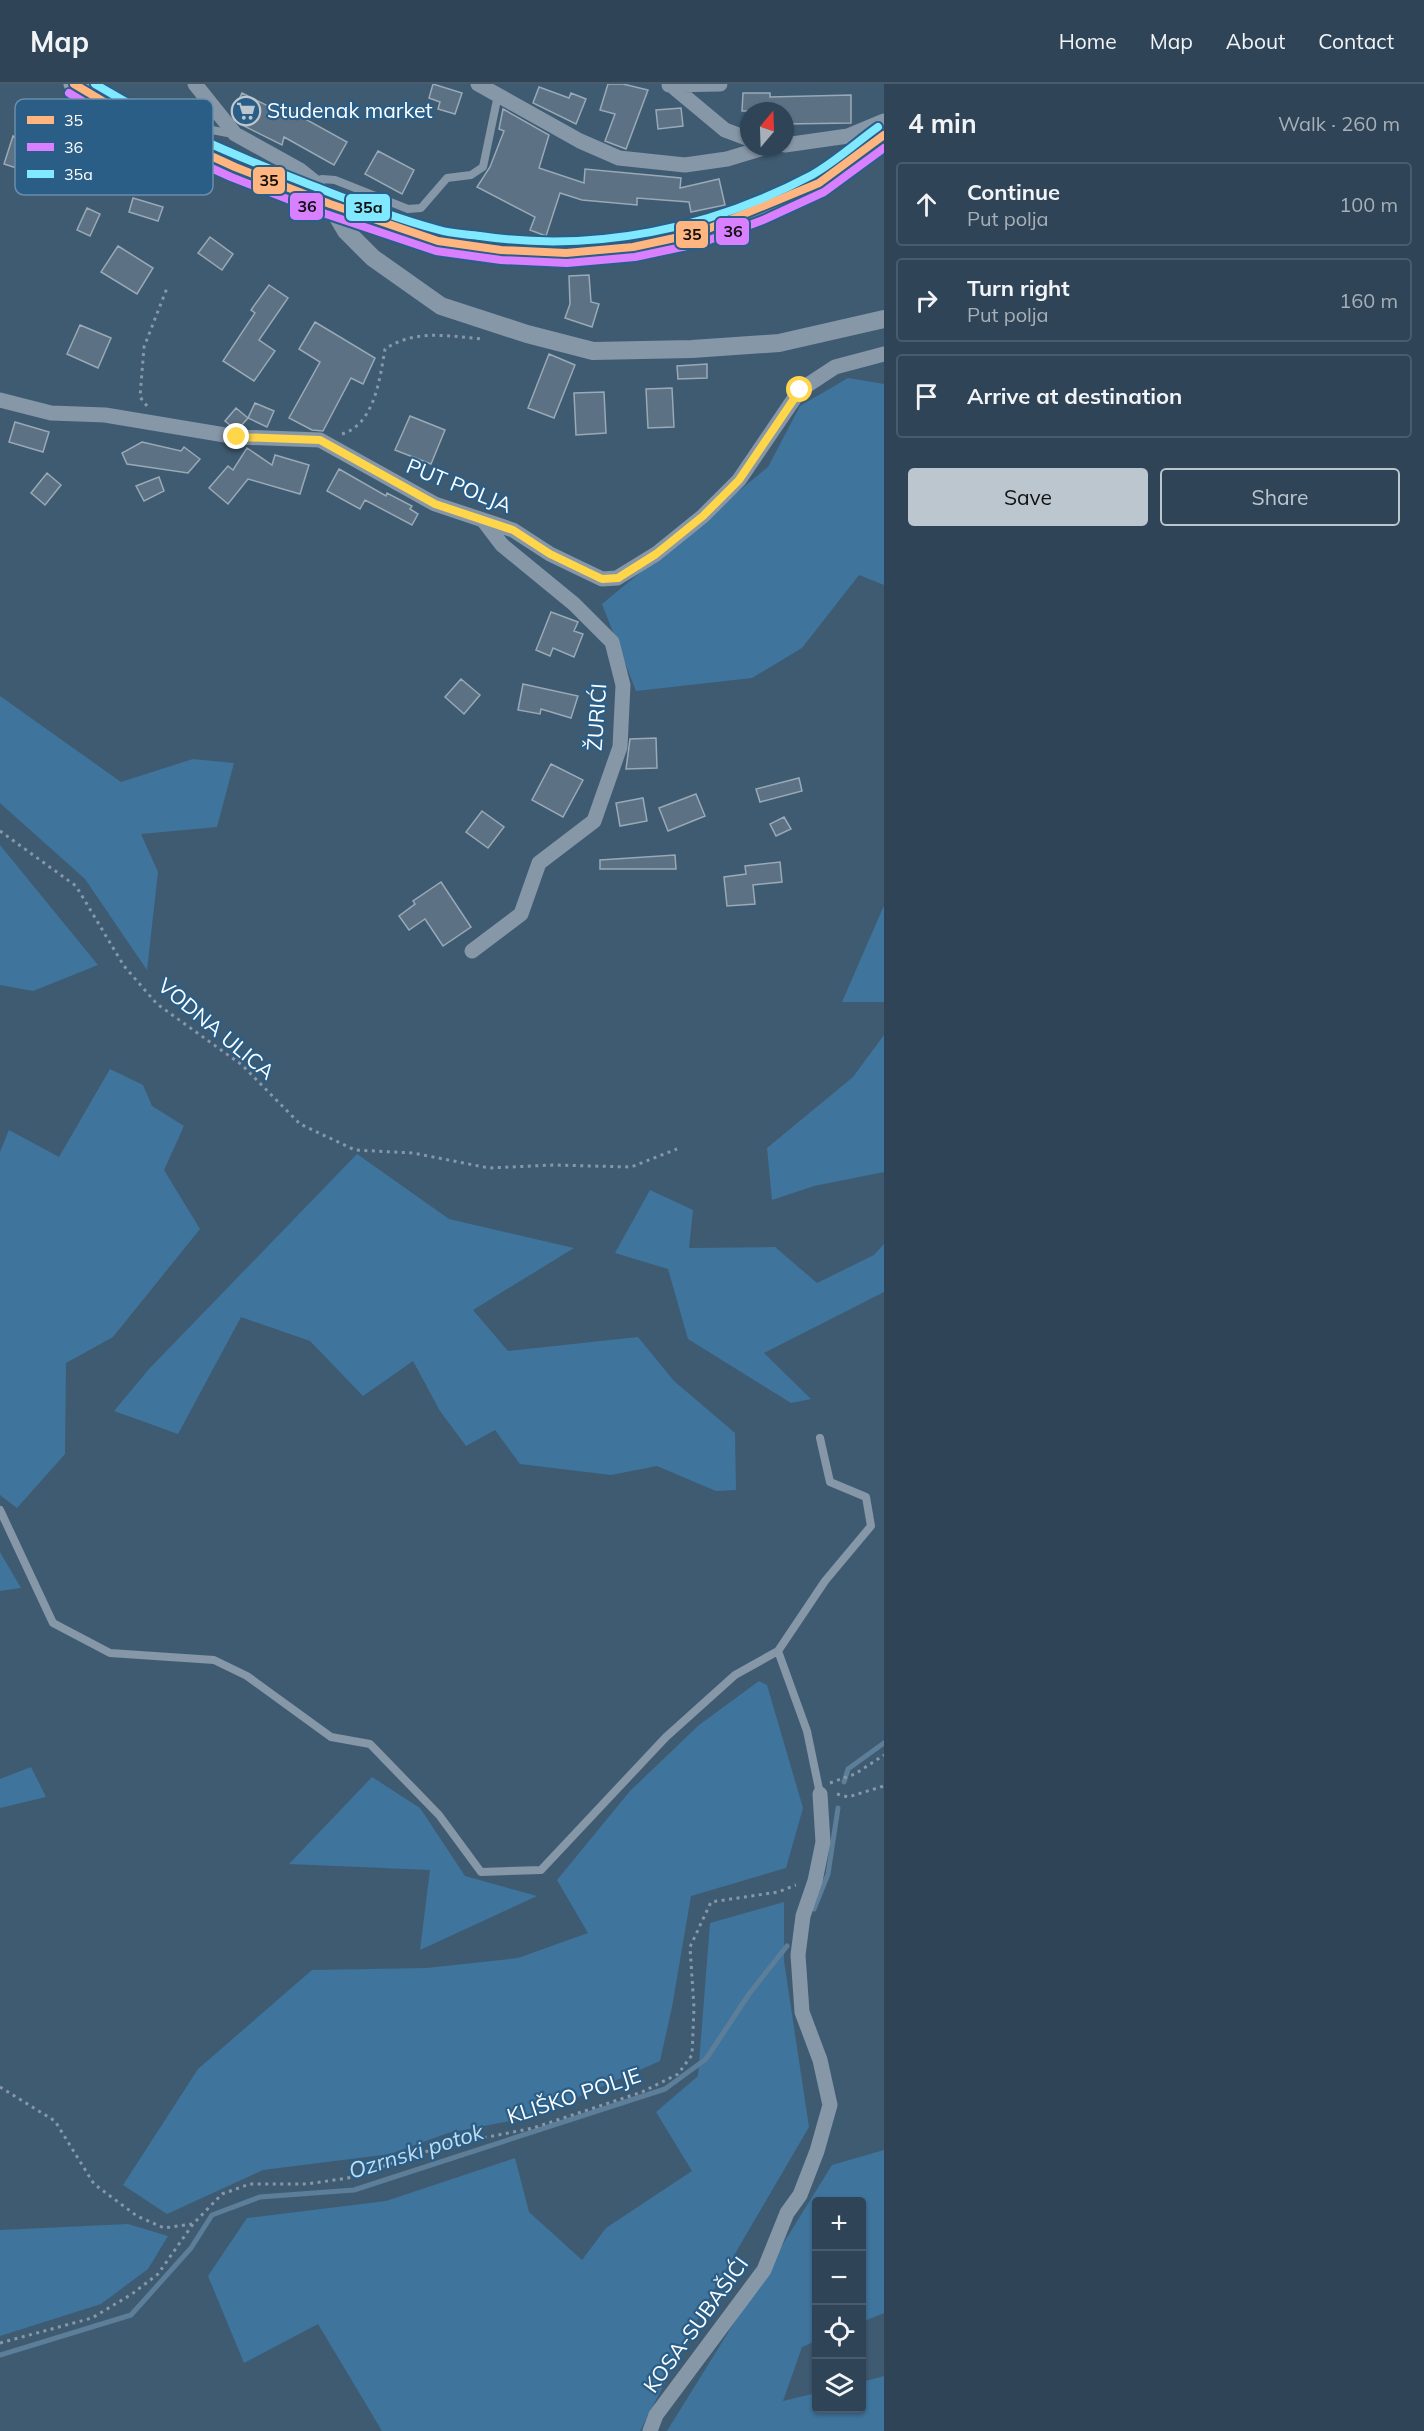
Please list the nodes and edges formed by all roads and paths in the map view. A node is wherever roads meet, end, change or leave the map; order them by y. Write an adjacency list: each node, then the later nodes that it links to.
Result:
1 (74, 84): 7 (main road)
2 (195, 84): 8 (street)
3 (478, 84): 6 (street)
4 (720, 84): 5 (street)
5 (668, 85): 14 (street)
6 (498, 93): 16 (street); 18 (lane)
7 (99, 99)
8 (207, 99)
9 (213, 106): 12 (street)
10 (884, 121): 15 (street)
11 (213, 130): 12 (lane)
12 (235, 134): 18 (street)
13 (884, 135): 19 (main road)
14 (740, 136)
15 (794, 144)
16 (740, 155)
17 (213, 157): 19 (main road)
18 (315, 182): 19 (street)
19 (330, 204): 21 (street)
20 (167, 288): 25 (path)
21 (884, 319)
22 (492, 340): 26 (path)
23 (884, 354): 27 (street, PUT POLJA)
24 (0, 400): 25 (street, PUT POLJA)
25 (161, 425): 26 (street, PUT POLJA)
26 (320, 440): 27 (street, PUT POLJA)
27 (483, 520): 29 (street, ŽURIĆI)
28 (0, 831): 30 (path, VODNA ULICA)
29 (472, 951)
30 (677, 1149)
31 (820, 1438): 33 (lane)
32 (0, 1510): 33 (lane)
33 (778, 1651): 36 (lane)
34 (884, 1755): 36 (path)
35 (884, 1786): 36 (path)
36 (819, 1790): 37 (street, KOSA-SUBAŠIĆI)
37 (815, 1881): 39 (path, KLIŠKO POLJE); 41 (street, KOSA-SUBAŠIĆI)
38 (0, 2087): 39 (path)
39 (193, 2224): 40 (path, KLIŠKO POLJE)
40 (0, 2343)
41 (650, 2431)

